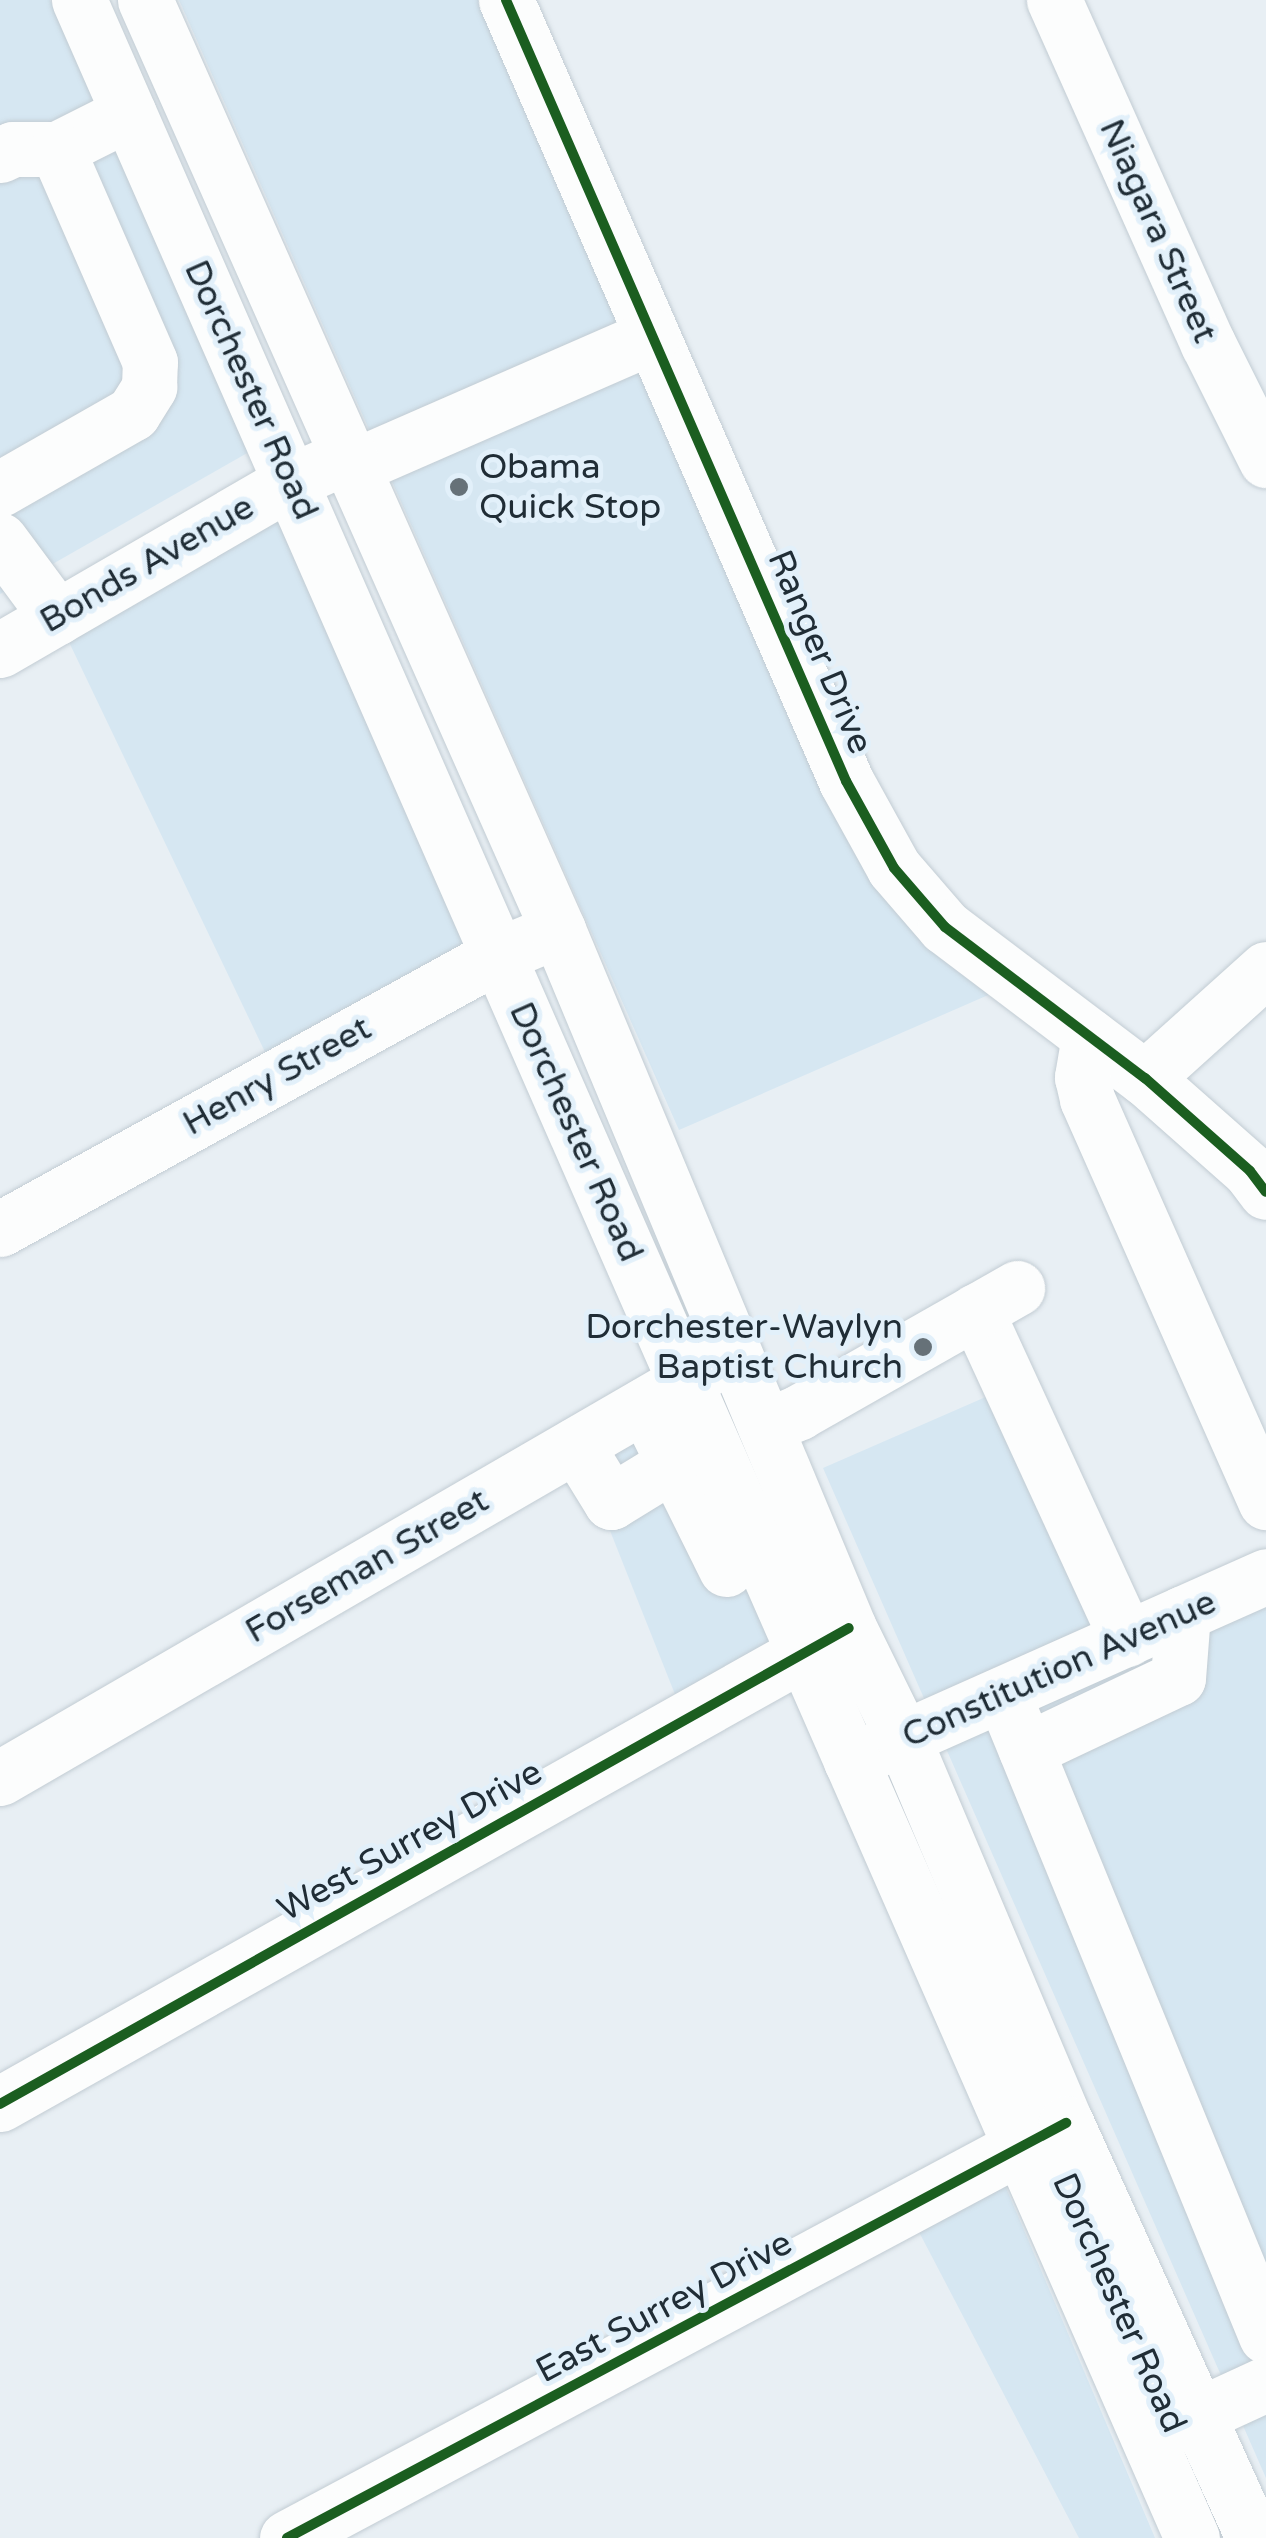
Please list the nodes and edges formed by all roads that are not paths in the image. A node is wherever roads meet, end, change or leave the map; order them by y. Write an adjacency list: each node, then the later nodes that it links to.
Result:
1 (80, 0): 5 (street, Dorchester Road)
2 (145, 0): 8 (street, Dorchester Road)
3 (506, 0): 7 (street, Ranger Drive)
4 (1054, 0): 9 (street, Niagara Street)
5 (129, 113): 6 (street); 10 (street, Dorchester Road)
6 (17, 143): 11 (street)
7 (652, 336): 8 (street, Bonds Avenue); 18 (street, Ranger Drive)
8 (352, 460): 10 (street, Bonds Avenue); 15 (street, Dorchester Road)
9 (1266, 460)
10 (290, 481): 13 (street, Bonds Avenue); 16 (street, Dorchester Road)
11 (0, 489)
12 (0, 540): 13 (street)
13 (57, 617): 14 (street, Bonds Avenue)
14 (0, 650)
15 (558, 930): 16 (street, Henry Street); 22 (street, Dorchester Road)
16 (498, 955): 21 (street, Henry Street); 23 (street, Dorchester Road)
17 (1266, 970): 19 (street)
18 (1089, 1036): 19 (street, Ranger Drive); 27 (street)
19 (1145, 1078): 20 (street, Ranger Drive)
20 (1266, 1192)
21 (0, 1228)
22 (734, 1353): 23 (street, Forseman Street); 24 (street, Dorchester Road)
23 (665, 1394): 25 (street, Forseman Street); 26 (street); 32 (street, Dorchester Road)
24 (765, 1426): 31 (street); 32 (street, Dorchester Road)
25 (576, 1445): 26 (street); 37 (street, Forseman Street)
26 (674, 1464): 28 (street)
27 (1266, 1502)
28 (726, 1569)
29 (1266, 1576): 30 (street, Constitution Avenue)
30 (1182, 1613): 31 (street, Constitution Avenue); 35 (street)
31 (1127, 1638): 33 (street, Constitution Avenue)
32 (826, 1639): 34 (street, Dorchester Road); 36 (street, Dorchester Road); 38 (street, West Surrey Drive)
33 (1003, 1694): 34 (street, Constitution Avenue); 35 (street)
34 (903, 1738): 36 (street, Constitution Avenue); 39 (street, Dorchester Road)
35 (1026, 1750): 40 (street)
36 (851, 1761): 39 (street, Dorchester Road)
37 (0, 1778)
38 (0, 2104)
39 (1043, 2135): 42 (street, Dorchester Road); 43 (street, Dorchester Road); 44 (street, East Surrey Drive)
40 (1266, 2336)
41 (1266, 2384): 42 (street)
42 (1197, 2413): 43 (street); 46 (street, Dorchester Road)
43 (1148, 2439): 45 (street, Dorchester Road)
44 (288, 2538)
45 (1192, 2538)
46 (1253, 2538)

